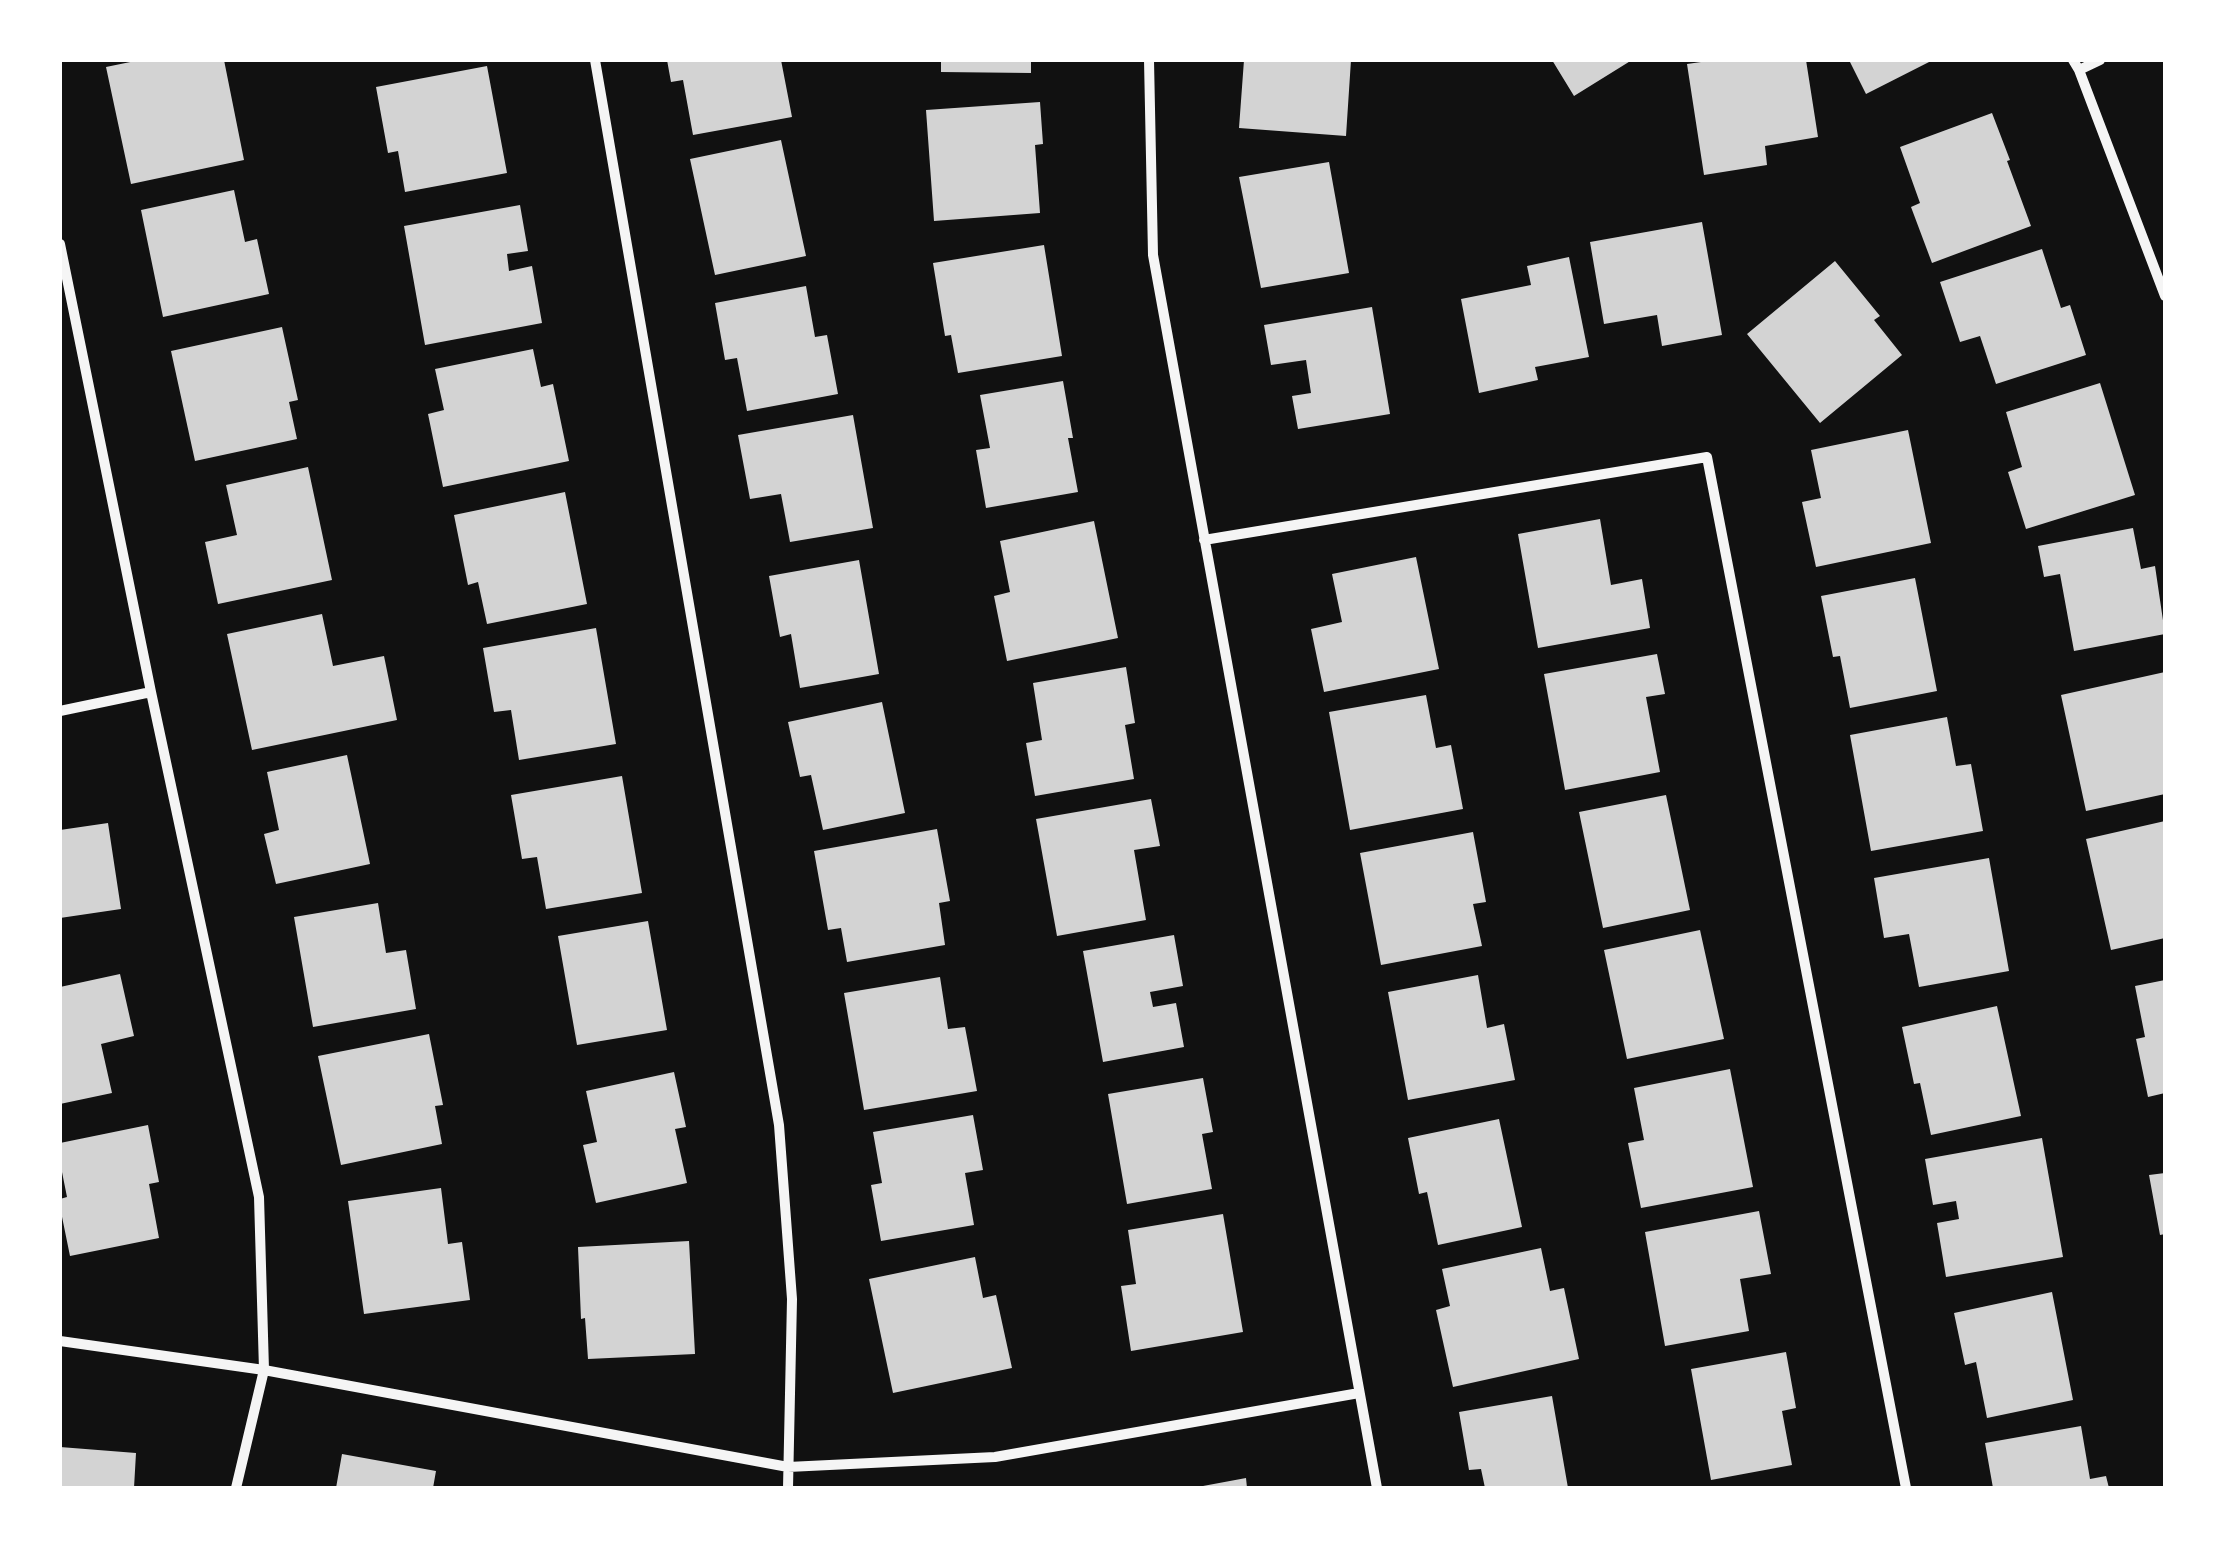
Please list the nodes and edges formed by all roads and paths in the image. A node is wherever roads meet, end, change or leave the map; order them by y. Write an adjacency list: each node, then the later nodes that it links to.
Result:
1 (595, 60): 13 (street)
2 (1148, 60): 7 (street)
3 (2100, 60): 4 (street)
4 (2076, 65): 6 (street)
5 (60, 244): 8 (street)
6 (2165, 296)
7 (1204, 540): 12 (street); 17 (street)
8 (151, 692): 9 (street); 11 (street)
9 (60, 711)
10 (60, 1341): 11 (street)
11 (264, 1370): 13 (street); 14 (street)
12 (1358, 1393): 13 (street); 16 (street)
13 (788, 1466): 15 (street)
14 (236, 1488)
15 (788, 1488)
16 (1377, 1488)
17 (1906, 1488)

